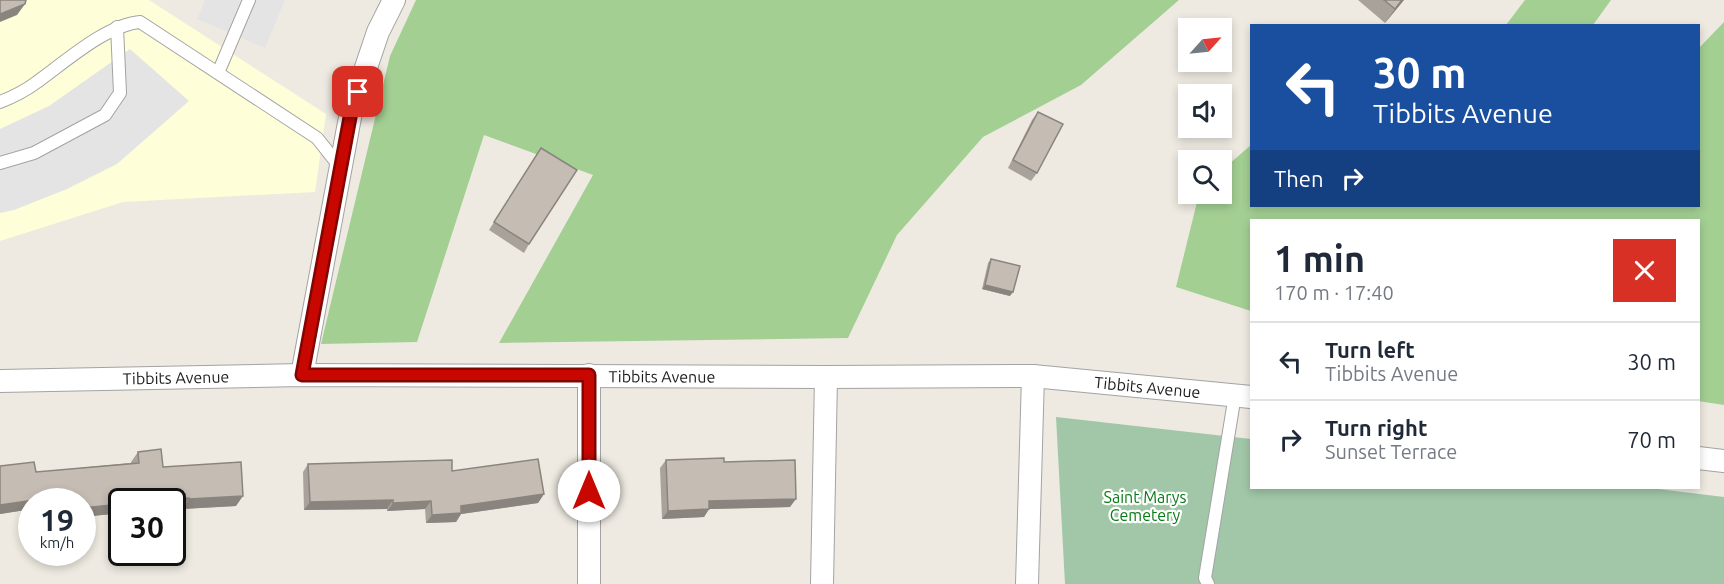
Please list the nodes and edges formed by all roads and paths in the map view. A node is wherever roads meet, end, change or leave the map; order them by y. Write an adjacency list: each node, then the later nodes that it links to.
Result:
1 (249, 0): 4 (lane)
2 (394, 0): 7 (street)
3 (117, 27): 4 (lane); 5 (lane); 6 (lane)
4 (218, 73): 7 (lane)
5 (0, 102)
6 (0, 163)
7 (341, 168): 8 (street)
8 (302, 375): 9 (street, Tibbits Avenue); 12 (street, Tibbits Avenue)
9 (589, 375): 11 (street, Tibbits Avenue); 16 (street)
10 (1033, 376): 11 (street, Tibbits Avenue); 13 (street, Tibbits Avenue); 18 (street)
11 (826, 377): 17 (street)
12 (0, 381)
13 (1243, 396): 19 (lane)
14 (1700, 458): 15 (street)
15 (1724, 461)
16 (589, 584)
17 (822, 584)
18 (1027, 584)
19 (1208, 584)

